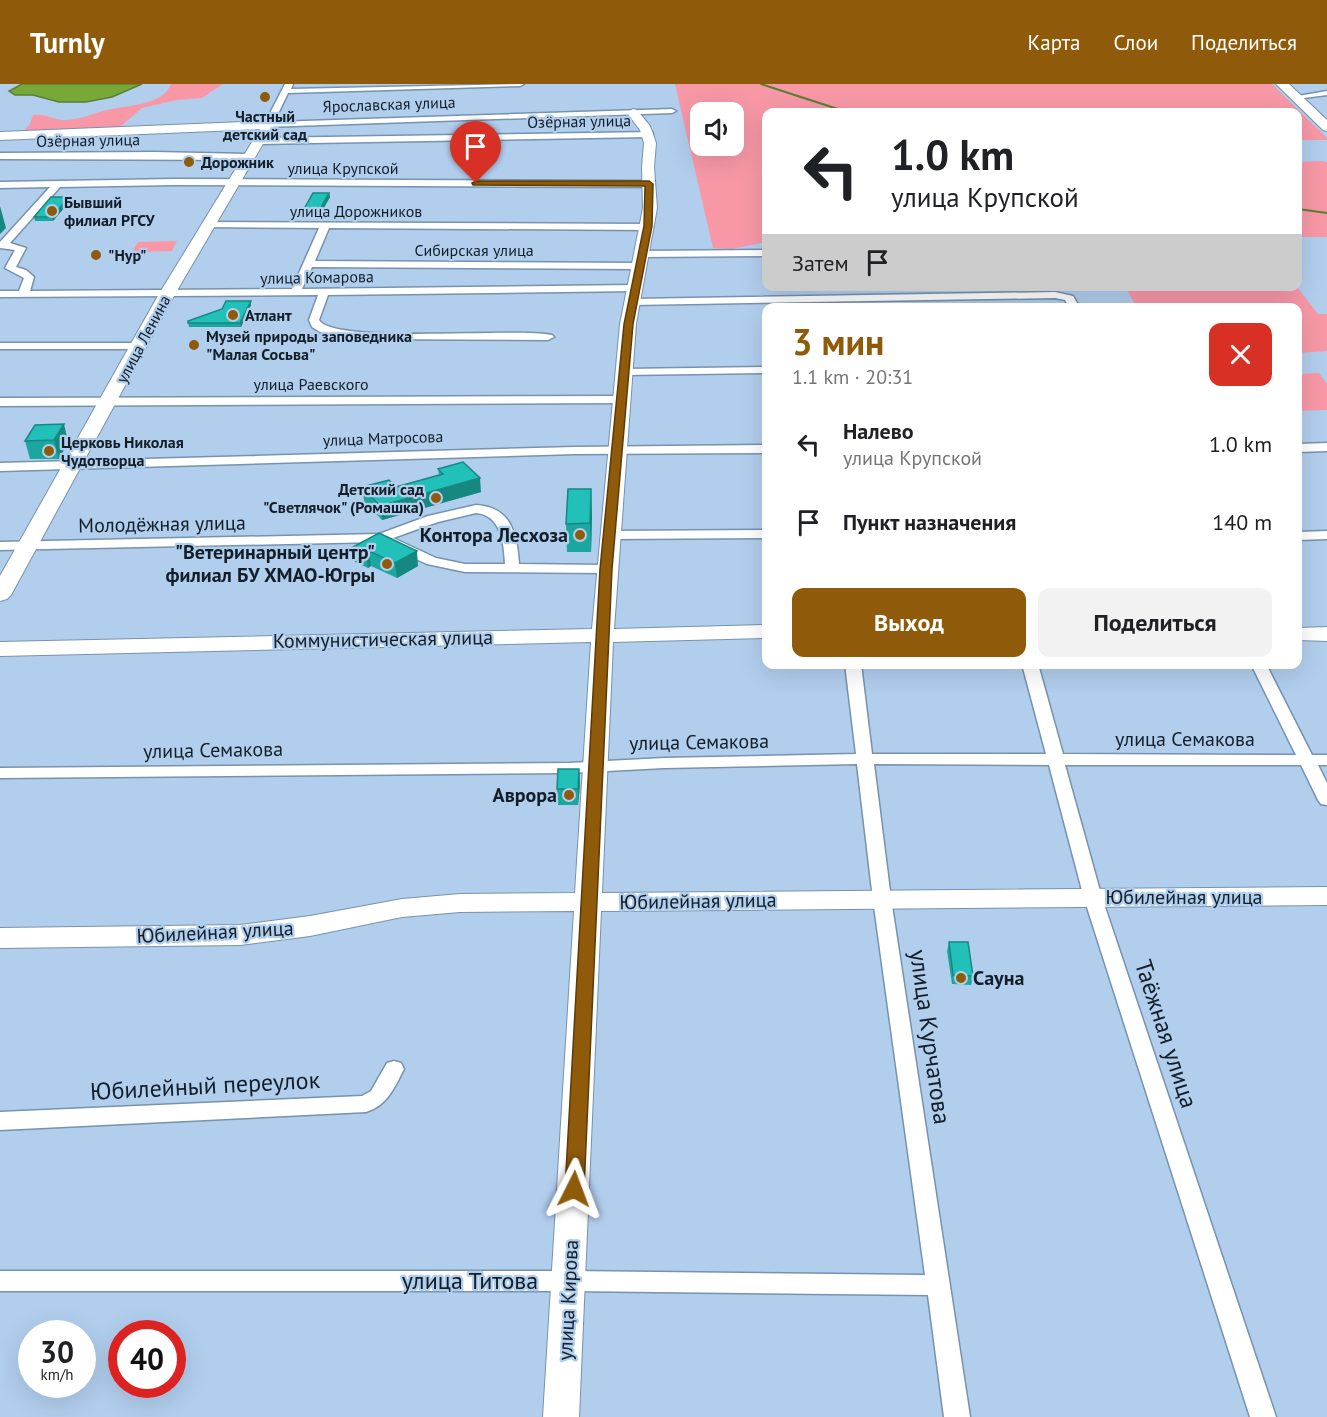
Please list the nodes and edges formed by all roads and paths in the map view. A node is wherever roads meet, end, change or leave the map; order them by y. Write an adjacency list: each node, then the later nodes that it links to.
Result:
1 (520, 84): 3 (street)
2 (1282, 84): 5 (street)
3 (288, 87): 8 (street, улица Ленина)
4 (1327, 93): 5 (street)
5 (1296, 97): 9 (street)
6 (672, 111): 7 (street, Ярославская улица)
7 (633, 113): 8 (street, Ярославская улица); 10 (street)
8 (268, 125): 11 (street, Ярославская улица); 12 (street, улица Ленина)
9 (1327, 127)
10 (648, 134): 12 (street, Озёрная улица); 17 (street, улица Кирова)
11 (0, 136)
12 (258, 141): 14 (street, улица Ленина)
13 (0, 156): 14 (street, Озёрная улица)
14 (248, 157): 15 (street, улица Ленина)
15 (233, 183): 16 (street, улица Крупской); 17 (street, улица Крупской); 19 (street, улица Ленина)
16 (57, 184): 18 (street, улица Крупской); 22 (street)
17 (649, 184): 21 (street, улица Кирова)
18 (0, 185)
19 (208, 225): 20 (street, улица Дорожников); 30 (street, улица Ленина)
20 (325, 226): 21 (street, улица Дорожников); 25 (street)
21 (648, 226): 24 (street, улица Кирова)
22 (2, 245): 28 (street)
23 (762, 253): 24 (street, Сибирская улица)
24 (641, 260): 25 (street, Сибирская улица); 31 (street, улица Кирова)
25 (308, 264): 26 (street)
26 (296, 292): 27 (street, улица Комарова); 30 (street, улица Комарова)
27 (324, 292): 31 (street, улица Комарова); 33 (street)
28 (24, 293): 29 (street, улица Комарова); 30 (street, улица Комарова)
29 (0, 294)
30 (167, 294): 35 (street, улица Ленина)
31 (634, 295): 32 (street, улица Комарова); 37 (street, улица Кирова)
32 (1072, 303)
33 (548, 337)
34 (0, 346): 35 (street)
35 (139, 346): 40 (street, улица Ленина)
36 (762, 370): 37 (street)
37 (625, 372): 38 (street, улица Кирова)
38 (621, 400): 40 (street, улица Раевского); 43 (street, улица Кирова)
39 (0, 402): 40 (street, улица Раевского)
40 (109, 402): 45 (street, улица Ленина)
41 (1327, 447): 42 (street)
42 (1302, 448)
43 (617, 449): 44 (street, улица Матросова); 45 (street, улица Матросова); 47 (street, улица Кирова)
44 (762, 449)
45 (73, 466): 46 (street, улица Матросова); 53 (street, улица Ленина)
46 (0, 467)
47 (609, 534): 48 (street); 54 (street, улица Кирова)
48 (762, 534)
49 (1327, 535): 50 (street)
50 (1302, 536)
51 (381, 538): 53 (street, Молодёжная улица); 55 (street, Молодёжная улица); 55 (street)
52 (0, 546): 53 (street, Молодёжная улица)
53 (28, 546): 56 (street, улица Ленина)
54 (606, 569): 55 (street, Молодёжная улица); 58 (street, улица Кирова)
55 (512, 570)
56 (0, 595)
57 (762, 632): 58 (street, Коммунистическая улица)
58 (602, 634): 61 (street, Коммунистическая улица); 69 (street, улица Кирова)
59 (1302, 634): 60 (street)
60 (1327, 634)
61 (0, 649)
62 (854, 669): 65 (street, улица Курчатова)
63 (1031, 669): 66 (street, Таёжная улица)
64 (1260, 669): 67 (street)
65 (865, 760): 66 (street, улица Семакова); 69 (street, улица Семакова); 74 (street, улица Курчатова)
66 (1057, 760): 67 (street, улица Семакова); 73 (street, Таёжная улица)
67 (1306, 760): 68 (street, улица Семакова); 71 (street)
68 (1327, 760)
69 (595, 766): 70 (street, улица Семакова); 75 (street, улица Кирова)
70 (0, 773)
71 (1327, 800)
72 (1327, 896): 73 (street, Юбилейная улица)
73 (1093, 898): 74 (street, Юбилейная улица); 84 (street, Таёжная улица)
74 (882, 899): 75 (street, Юбилейная улица); 81 (street, улица Курчатова)
75 (590, 903): 76 (street, Юбилейная улица); 80 (street, улица Кирова)
76 (0, 938)
77 (394, 1069): 78 (street, Юбилейный переулок)
78 (0, 1121)
79 (0, 1281): 80 (street, улица Титова)
80 (569, 1281): 81 (street, улица Титова); 82 (street, улица Кирова)
81 (939, 1285): 83 (street, улица Курчатова)
82 (561, 1417)
83 (957, 1417)
84 (1263, 1417)

